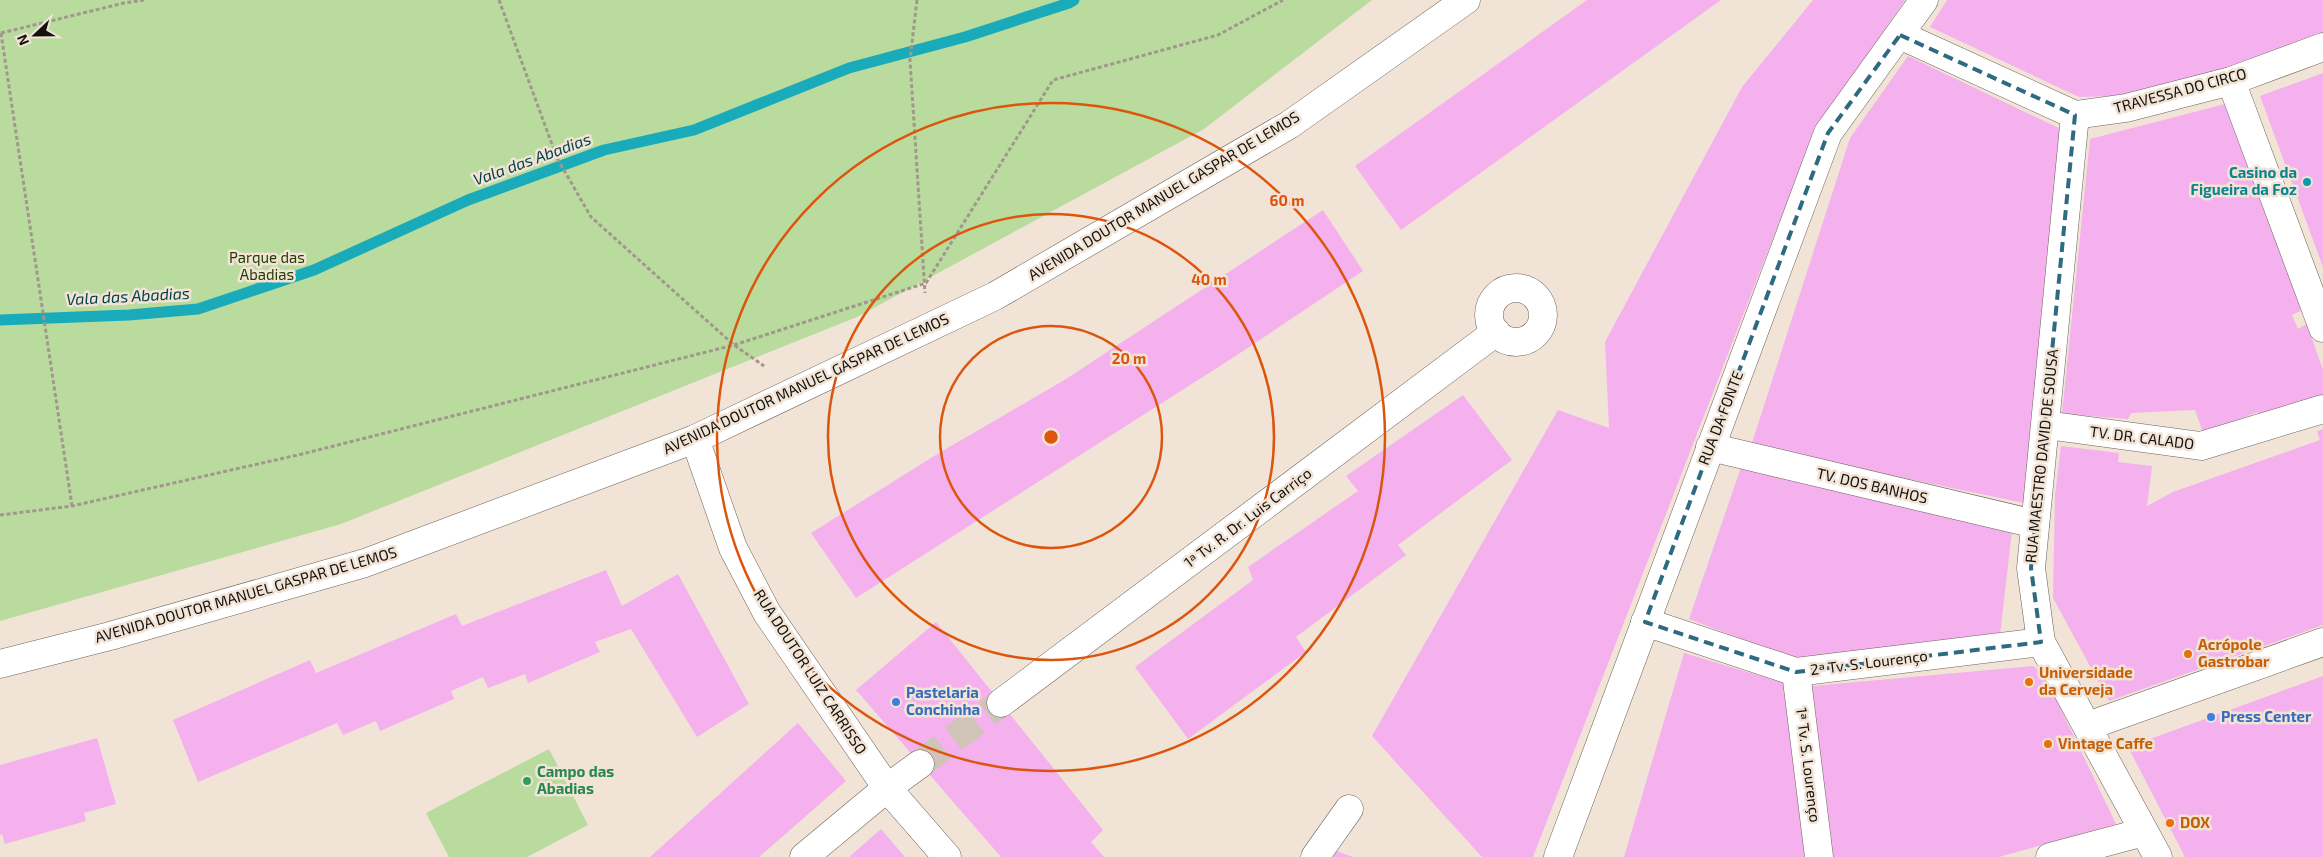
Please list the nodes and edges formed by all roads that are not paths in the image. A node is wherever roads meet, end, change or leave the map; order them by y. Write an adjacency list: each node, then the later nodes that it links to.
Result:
1 (1466, 0): 11 (street, AVENIDA DOUTOR MANUEL GASPAR DE LEMOS)
2 (1924, 0): 3 (street, RUA DA FONTE)
3 (1900, 35): 6 (street); 12 (street, RUA DA FONTE)
4 (2323, 47): 5 (street, TRAVESSA DO CIRCO)
5 (2231, 80): 6 (street, TRAVESSA DO CIRCO); 7 (street)
6 (2075, 115): 10 (street, RUA MAESTRO DAVID DE SOUSA)
7 (2323, 328)
8 (1496, 332): 19 (street, 1ª Tv. R. Dr. Luis Carriço)
9 (2323, 409): 10 (street, TV. DR. CALADO)
10 (2046, 425): 13 (street, RUA MAESTRO DAVID DE SOUSA)
11 (695, 439): 17 (street, AVENIDA DOUTOR MANUEL GASPAR DE LEMOS); 22 (street, RUA DOUTOR LUIZ CARRISSO)
12 (1710, 447): 13 (street, TV. DOS BANHOS); 14 (street, RUA DA FONTE)
13 (2035, 524): 15 (street, RUA MAESTRO DAVID DE SOUSA)
14 (1645, 622): 18 (street, 2ª Tv. S. Lourenço); 28 (street, RUA DA FONTE)
15 (2041, 642): 18 (street, 2ª Tv. S. Lourenço); 20 (street, RUA MAESTRO DAVID DE SOUSA)
16 (2323, 642): 20 (street)
17 (0, 664)
18 (1796, 672): 29 (street, 1ª Tv. S. Lourenço)
19 (1001, 703)
20 (2088, 726): 24 (street, RUA MAESTRO DAVID DE SOUSA)
21 (920, 764): 22 (street)
22 (888, 788): 25 (street); 26 (street, RUA DOUTOR LUIZ CARRISSO)
23 (1349, 809): 27 (street)
24 (2144, 832): 30 (street); 31 (street, RUA MAESTRO DAVID DE SOUSA)
25 (804, 857)
26 (947, 857)
27 (1315, 857)
28 (1558, 857)
29 (1819, 857)
30 (2050, 857)
31 (2158, 857)

